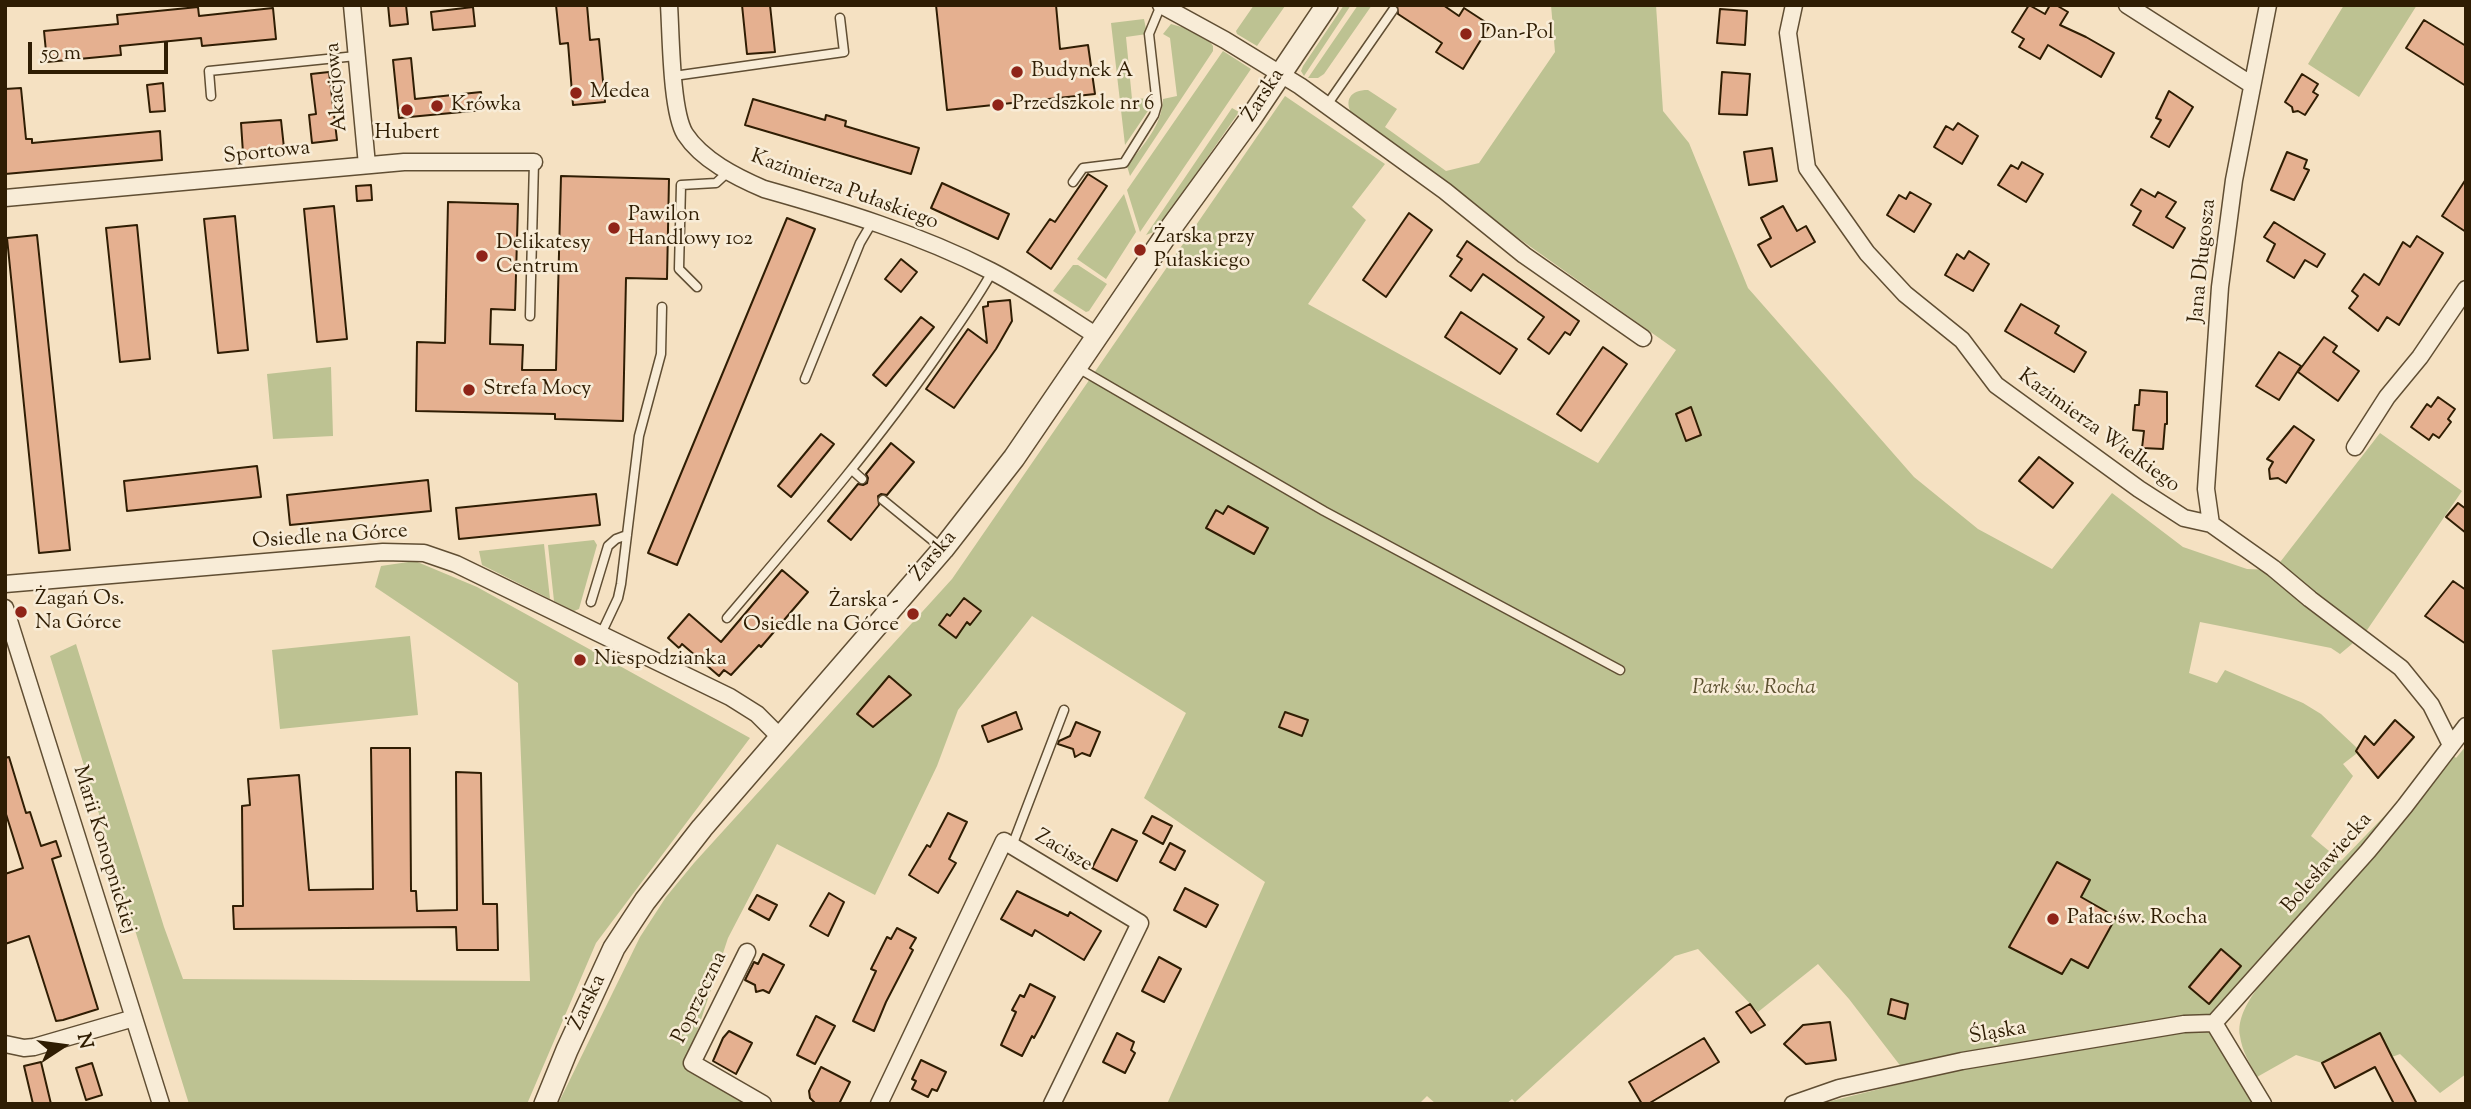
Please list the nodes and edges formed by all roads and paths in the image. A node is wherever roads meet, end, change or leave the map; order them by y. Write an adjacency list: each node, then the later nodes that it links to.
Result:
1 (352, 5): 10 (street, Akacjowa)
2 (669, 5): 12 (street)
3 (1161, 5): 11 (street); 19 (lane)
4 (1326, 5): 11 (street, Żarska)
5 (1794, 5): 35 (street, Kazimierza Wielkiego)
6 (2127, 5): 13 (street)
7 (2267, 5): 13 (street, Jana Długosza)
8 (1393, 10): 15 (lane)
9 (840, 18): 12 (lane)
10 (356, 56): 14 (lane); 17 (street, Akacjowa)
11 (1279, 73): 15 (street); 27 (street, Żarska)
12 (674, 76): 18 (street, Kazimierza Pułaskiego)
13 (2252, 85): 35 (street, Jana Długosza)
14 (211, 96)
15 (1327, 105): 28 (street)
16 (534, 162): 17 (street, Sportowa); 26 (lane)
17 (367, 165): 20 (street, Sportowa)
18 (729, 171): 21 (street, Kazimierza Pułaskiego); 23 (lane)
19 (1073, 182)
20 (5, 198)
21 (873, 221): 22 (street, Kazimierza Pułaskiego); 30 (lane)
22 (992, 272): 27 (street, Kazimierza Pułaskiego); 32 (lane)
23 (697, 287)
24 (2466, 289): 31 (street)
25 (662, 307): 36 (lane)
26 (530, 316)
27 (1097, 336): 29 (street, Żarska)
28 (1643, 338)
29 (1076, 367): 37 (street, Żarska); 43 (lane)
30 (805, 379)
31 (2355, 447)
32 (852, 470): 33 (lane); 41 (lane)
33 (862, 479)
34 (883, 500): 37 (lane)
35 (2211, 524): 47 (street, Kazimierza Wielkiego)
36 (627, 536): 39 (lane); 42 (lane)
37 (943, 549): 46 (street, Żarska)
38 (5, 584): 42 (street, Osiedle na Górce)
39 (592, 602)
40 (5, 608): 50 (street, Marii Konopnickiej)
41 (727, 618)
42 (601, 634): 46 (street, Osiedle na Górce)
43 (1620, 670)
44 (1064, 710): 48 (lane)
45 (2466, 726): 47 (street, Bolesławiecka)
46 (780, 737): 54 (street, Żarska)
47 (2451, 745): 51 (street, Bolesławiecka)
48 (1012, 846): 56 (street, Zacisze); 57 (street, Zacisze)
49 (747, 953): 55 (street, Poprzeczna)
50 (134, 1018): 52 (street); 53 (street, Marii Konopnickiej)
51 (2214, 1023): 58 (street, Śląska); 59 (street)
52 (5, 1044)
53 (161, 1104)
54 (545, 1104)
55 (763, 1104)
56 (879, 1104)
57 (1052, 1104)
58 (1793, 1104)
59 (2263, 1104)

